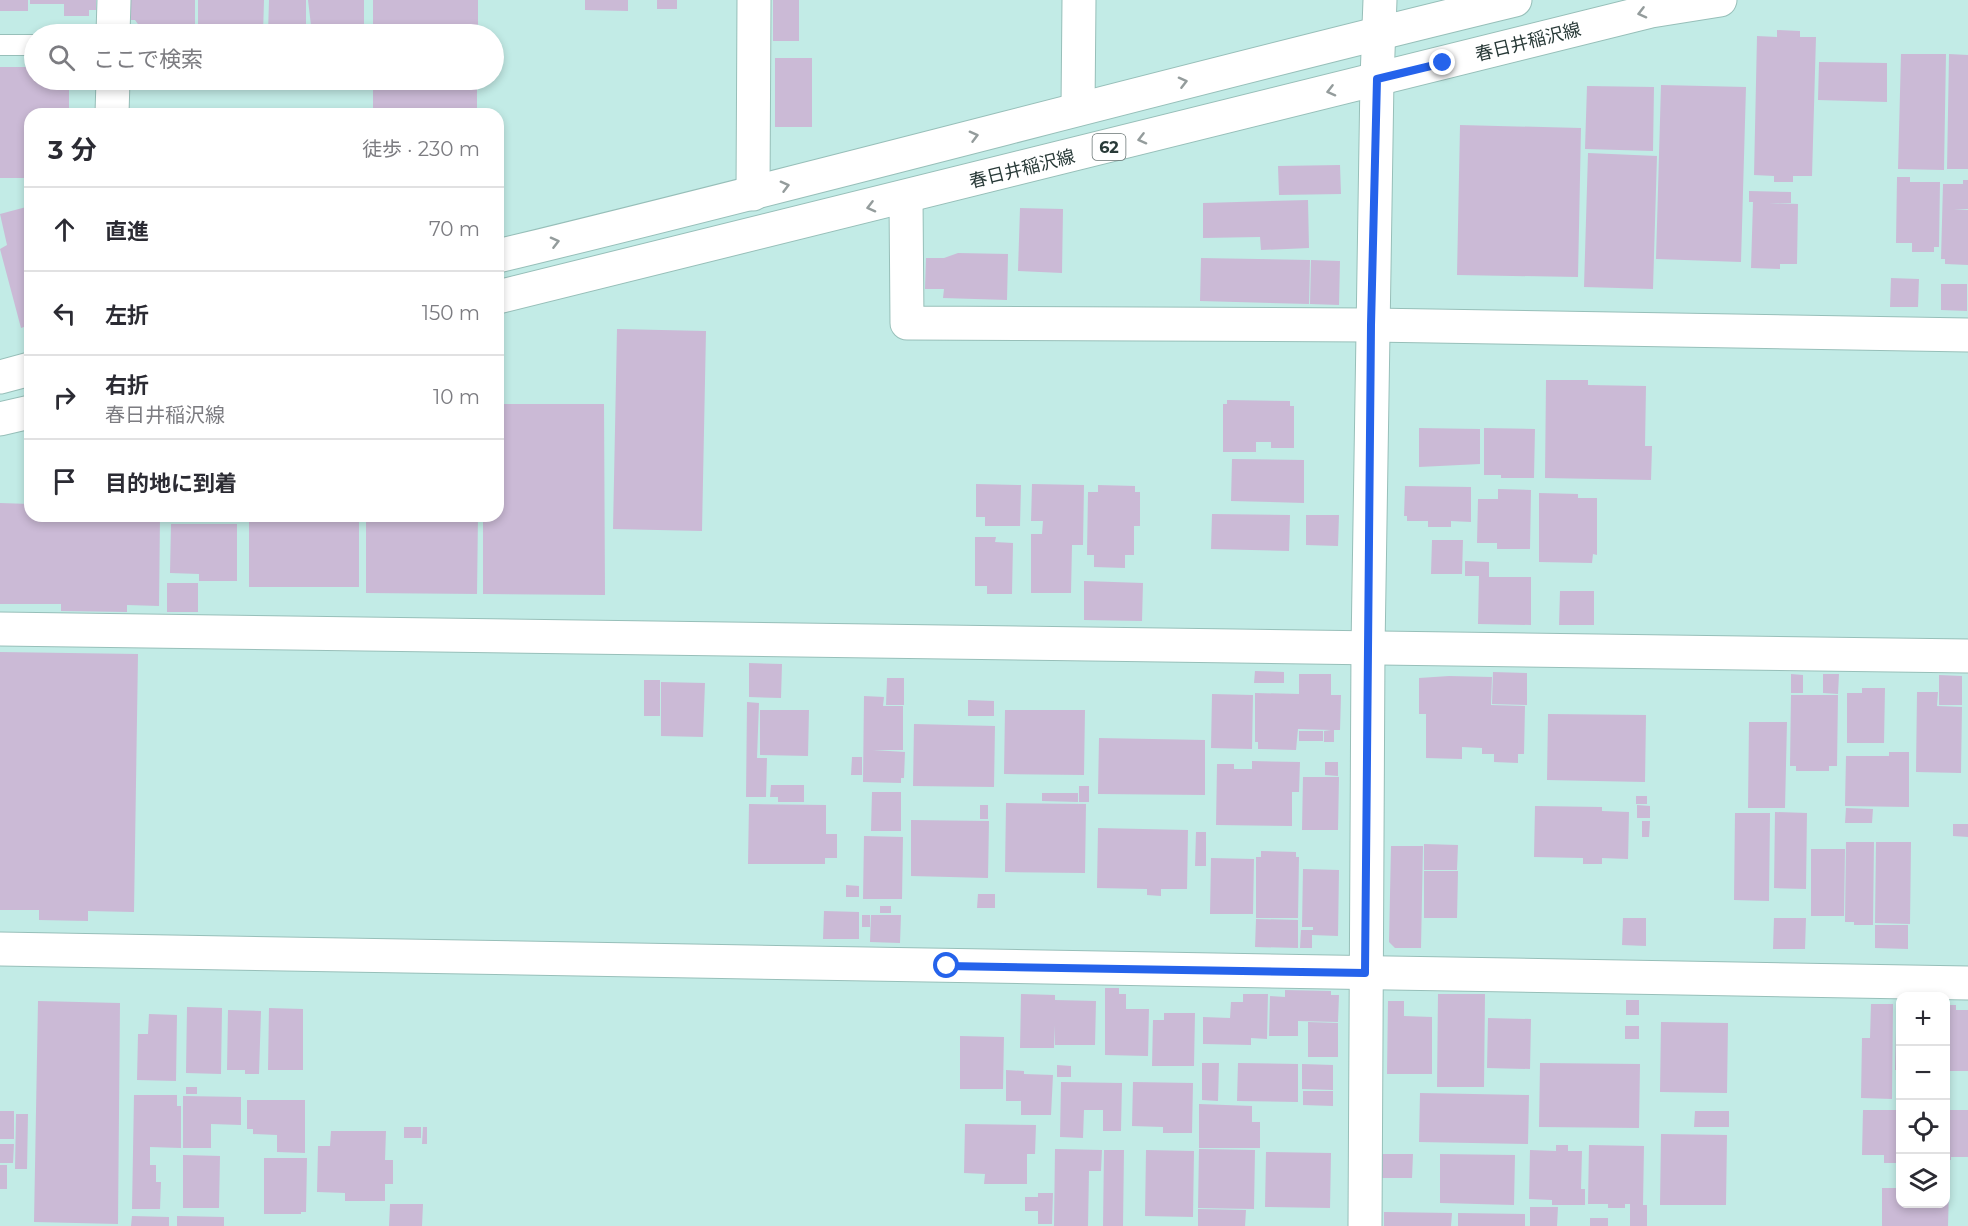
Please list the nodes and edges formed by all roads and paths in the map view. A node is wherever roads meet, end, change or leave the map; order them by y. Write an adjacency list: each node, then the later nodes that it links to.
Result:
1 (114, 0): 7 (street)
2 (754, 0): 15 (street)
3 (1079, 0): 14 (street)
4 (1380, 0): 8 (street)
5 (1515, 0): 8 (street)
6 (1720, 0): 11 (street, 春日井稲沢線 / 62, one-way to 11)
7 (113, 24)
8 (1380, 33): 11 (street); 14 (street, one-way to 8)
9 (0, 45): 10 (lane)
10 (24, 45)
11 (1377, 79): 16 (street, 春日井稲沢線 / 62, one-way to 16); 19 (street)
12 (112, 90): 13 (street)
13 (112, 108)
14 (1078, 109): 15 (street, one-way to 14)
15 (753, 194): 17 (street, one-way to 15)
16 (906, 198): 18 (street, 春日井稲沢線 / 62, one-way to 18); 19 (street)
17 (504, 255)
18 (504, 296)
19 (1371, 325): 20 (street); 26 (street)
20 (1968, 335)
21 (24, 371): 22 (street)
22 (0, 377)
23 (24, 413): 24 (street)
24 (0, 419)
25 (0, 629): 26 (street)
26 (1368, 649): 27 (street); 29 (street)
27 (1968, 656)
28 (0, 949): 29 (street)
29 (1365, 973): 30 (street); 31 (street)
30 (1968, 982)
31 (1365, 1226)

